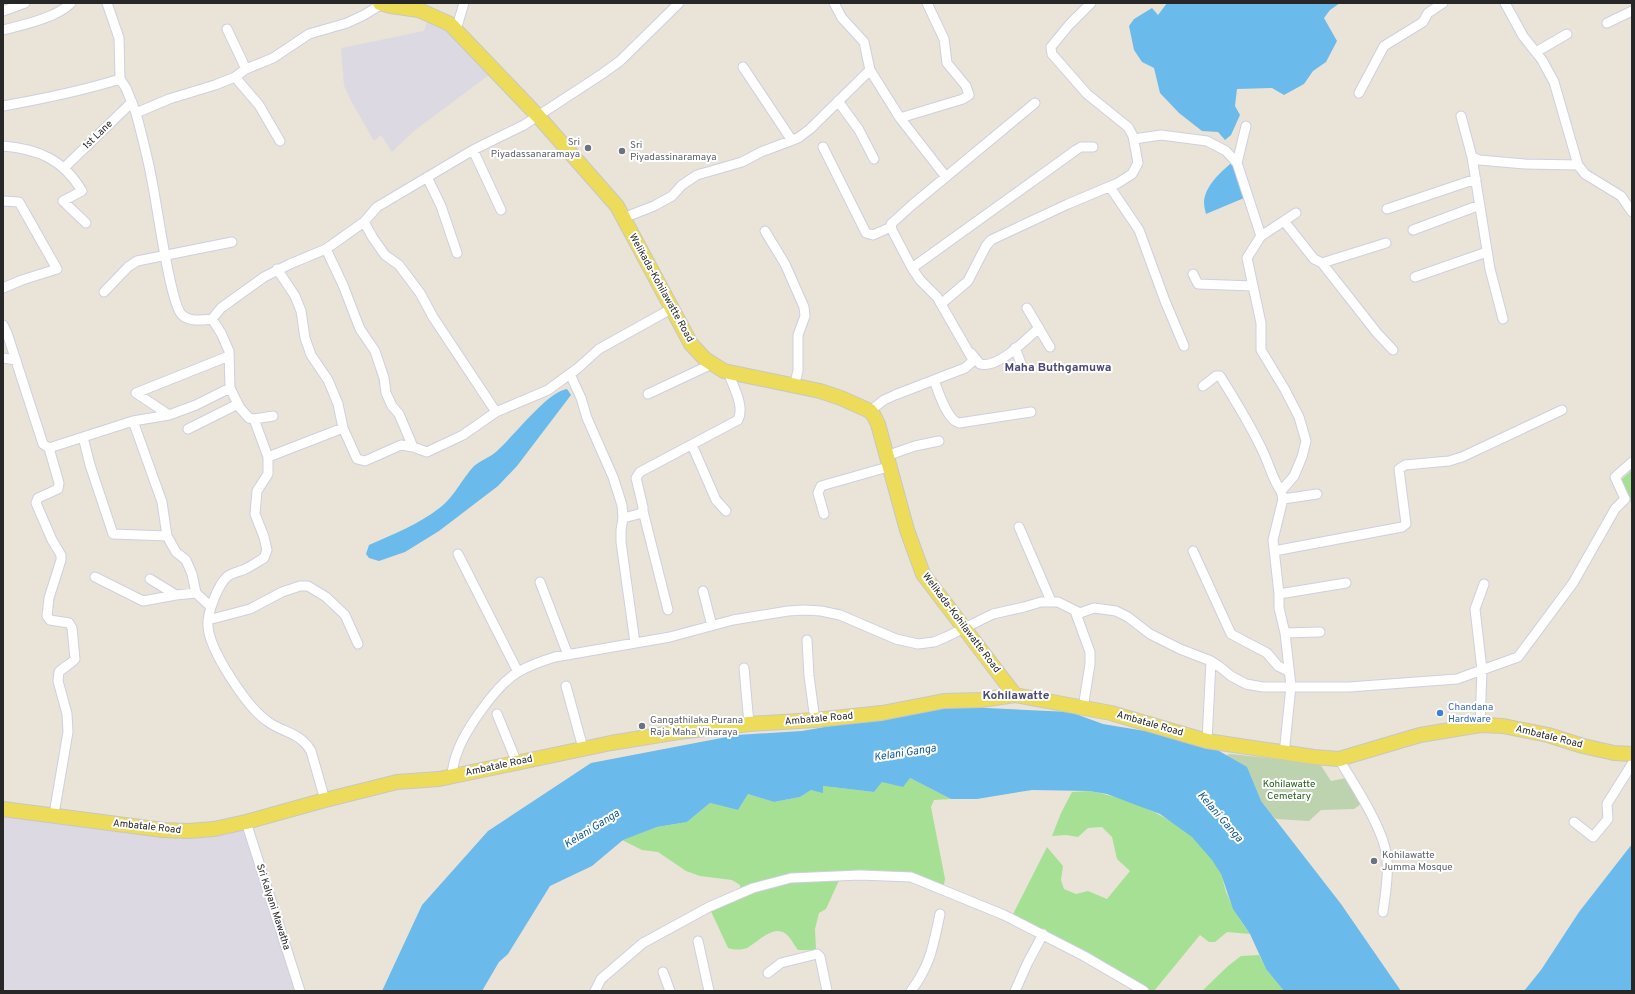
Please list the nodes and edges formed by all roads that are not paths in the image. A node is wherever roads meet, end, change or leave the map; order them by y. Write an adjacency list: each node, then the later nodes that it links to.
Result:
1 (25, 3): 12 (street)
2 (71, 3): 16 (street)
3 (107, 3): 24 (street)
4 (381, 3): 17 (main road, Welikada-Kohilawatte Road); 21 (street)
5 (464, 3): 17 (street)
6 (679, 3): 31 (street)
7 (834, 3): 22 (street)
8 (928, 3): 33 (street)
9 (1091, 3): 36 (street)
10 (1443, 3): 25 (street)
11 (1504, 3): 19 (street)
12 (3, 11)
13 (1632, 11): 14 (street)
14 (1607, 22)
15 (227, 29): 21 (street)
16 (3, 30)
17 (456, 30): 31 (main road, Welikada-Kohilawatte Road)
18 (1567, 34): 19 (street)
19 (1536, 52): 45 (street)
20 (743, 67): 35 (street)
21 (246, 68): 23 (street)
22 (870, 70): 26 (street); 33 (street)
23 (235, 77): 30 (street); 37 (street)
24 (120, 79): 27 (street); 29 (street)
25 (1359, 93)
26 (838, 101): 35 (street); 43 (street)
27 (132, 102): 30 (street); 46 (street, 1st Lane)
28 (1035, 104): 48 (street)
29 (3, 106)
30 (136, 113): 70 (street)
31 (538, 116): 41 (street); 57 (main road, Welikada-Kohilawatte Road)
32 (1461, 116): 42 (street)
33 (900, 118): 48 (street)
34 (1246, 126): 44 (street)
35 (791, 139): 57 (street)
36 (1134, 139): 44 (street); 50 (street)
37 (280, 141)
38 (3, 146): 46 (street)
39 (823, 147): 61 (street)
40 (1093, 147): 72 (street)
41 (473, 150): 47 (street); 54 (street)
42 (1472, 157): 45 (street); 49 (street)
43 (874, 159)
44 (1236, 163): 64 (street)
45 (1578, 166): 55 (street)
46 (64, 168): 60 (street)
47 (427, 177): 59 (street); 69 (street)
48 (946, 177): 61 (street)
49 (1476, 179): 52 (street); 53 (street)
50 (1110, 187): 79 (street); 86 (street)
51 (3, 201): 77 (street)
52 (1480, 205): 62 (street); 68 (street)
53 (1387, 209)
54 (501, 210)
55 (1632, 212)
56 (1296, 213): 58 (street)
57 (623, 218): 81 (main road, Welikada-Kohilawatte Road)
58 (1284, 221): 64 (street); 71 (street)
59 (364, 222): 67 (street); 106 (street)
60 (86, 223)
61 (891, 227): 72 (street)
62 (1413, 230)
63 (765, 231): 99 (street)
64 (1261, 236): 76 (street)
65 (232, 242): 70 (street)
66 (1386, 243): 71 (street)
67 (326, 249): 73 (street); 117 (street)
68 (1487, 252): 75 (street); 83 (street)
69 (457, 253)
70 (165, 255): 78 (street); 82 (street)
71 (1322, 263): 89 (street)
72 (912, 268): 79 (street)
73 (278, 270): 82 (street); 112 (street)
74 (1193, 274): 76 (street)
75 (1414, 277)
76 (1253, 286): 123 (street)
77 (3, 288)
78 (104, 292)
79 (941, 304): 90 (street)
80 (1027, 308): 85 (street)
81 (671, 309): 94 (main road, Welikada-Kohilawatte Road); 97 (street)
82 (212, 319): 91 (street)
83 (1503, 319)
84 (3, 325): 93 (street)
85 (1039, 328): 87 (street); 88 (street)
86 (1184, 346)
87 (1015, 348): 90 (street); 95 (street)
88 (1050, 348)
89 (1393, 350)
90 (971, 353): 98 (street)
91 (229, 356): 101 (street); 108 (street)
92 (3, 358): 93 (street)
93 (16, 360): 118 (street)
94 (712, 364): 96 (main road, Welikada-Kohilawatte Road); 102 (street)
95 (1022, 366)
96 (728, 372): 99 (main road, Welikada-Kohilawatte Road); 116 (street)
97 (570, 374): 106 (street); 127 (street)
98 (934, 380): 105 (street); 107 (street)
99 (794, 386): 105 (main road, Welikada-Kohilawatte Road)
100 (1204, 386): 123 (street)
101 (230, 388): 103 (street); 108 (street)
102 (648, 394)
103 (238, 404): 110 (street); 113 (street)
104 (1562, 410): 130 (street)
105 (870, 411): 120 (main road, Welikada-Kohilawatte Road)
106 (496, 412): 117 (street)
107 (1031, 412)
108 (169, 415): 111 (street)
109 (273, 416): 110 (street)
110 (254, 419): 119 (street)
111 (133, 421): 114 (street); 129 (street)
112 (343, 428): 117 (street); 119 (street)
113 (188, 430)
114 (83, 437): 118 (street); 129 (street)
115 (939, 442): 120 (street)
116 (692, 445): 124 (street); 125 (street)
117 (413, 447)
118 (49, 448): 178 (street)
119 (268, 457): 143 (street)
120 (887, 462): 126 (street); 148 (main road, Welikada-Kohilawatte Road)
121 (1632, 462): 157 (street)
122 (1317, 494): 123 (street)
123 (1282, 495): 130 (street)
124 (642, 511): 127 (street); 144 (street)
125 (726, 511)
126 (824, 514)
127 (623, 518): 152 (street)
128 (1019, 527): 142 (street)
129 (167, 536): 139 (street)
130 (1274, 550): 140 (street)
131 (1193, 551): 158 (street)
132 (458, 554): 159 (street)
133 (95, 577): 141 (street)
134 (150, 580): 141 (street)
135 (540, 582): 154 (street)
136 (1346, 582): 140 (street)
137 (1484, 584): 157 (street)
138 (703, 591): 147 (street)
139 (196, 593): 141 (street); 143 (street)
140 (1279, 594): 150 (street)
141 (176, 595)
142 (1051, 601): 145 (street); 148 (street)
143 (211, 606): 146 (street)
144 (668, 610)
145 (1075, 611): 155 (street); 163 (street)
146 (208, 620): 153 (street); 176 (street)
147 (712, 626): 148 (street); 152 (street)
148 (965, 627): 162 (main road, Welikada-Kohilawatte Road)
149 (1320, 632): 150 (street)
150 (1285, 633): 158 (street)
151 (807, 640): 165 (street)
152 (634, 643): 154 (street)
153 (358, 644)
154 (568, 655): 159 (street)
155 (1211, 661): 161 (street); 168 (street)
156 (744, 668): 166 (street)
157 (1482, 670): 161 (street); 167 (street)
158 (1288, 671): 161 (street)
159 (518, 672): 175 (street)
160 (566, 686): 169 (street)
161 (1291, 686): 170 (street)
162 (1015, 695): 163 (main road, Ambatale Road); 165 (main road, Ambatale Road)
163 (1083, 708): 168 (main road, Ambatale Road)
164 (497, 714): 173 (street)
165 (816, 720): 166 (main road, Ambatale Road)
166 (749, 724): 169 (main road, Ambatale Road)
167 (1480, 725): 171 (main road, Ambatale Road); 172 (main road, Ambatale Road)
168 (1207, 741): 170 (main road, Ambatale Road)
169 (583, 748): 173 (main road, Ambatale Road)
170 (1284, 754): 172 (main road, Ambatale Road)
171 (1632, 754)
172 (1339, 759): 181 (street)
173 (517, 763): 175 (main road, Ambatale Road)
174 (1632, 764): 180 (street)
175 (451, 776): 176 (main road, Ambatale Road)
176 (325, 800): 179 (main road, Ambatale Road)
177 (3, 809): 178 (main road, Ambatale Road)
178 (54, 814): 179 (main road, Ambatale Road)
179 (246, 822): 187 (street, Sri Kalyani Mawatha)
180 (1574, 822)
181 (1384, 912)
182 (940, 914): 192 (street)
183 (1043, 934): 188 (street); 193 (street); 194 (street)
184 (698, 941): 190 (street)
185 (663, 972): 189 (street)
186 (768, 973): 191 (street)
187 (300, 991)
188 (595, 991)
189 (670, 991)
190 (709, 991)
191 (827, 991)
192 (911, 991)
193 (1016, 991)
194 (1144, 991)

